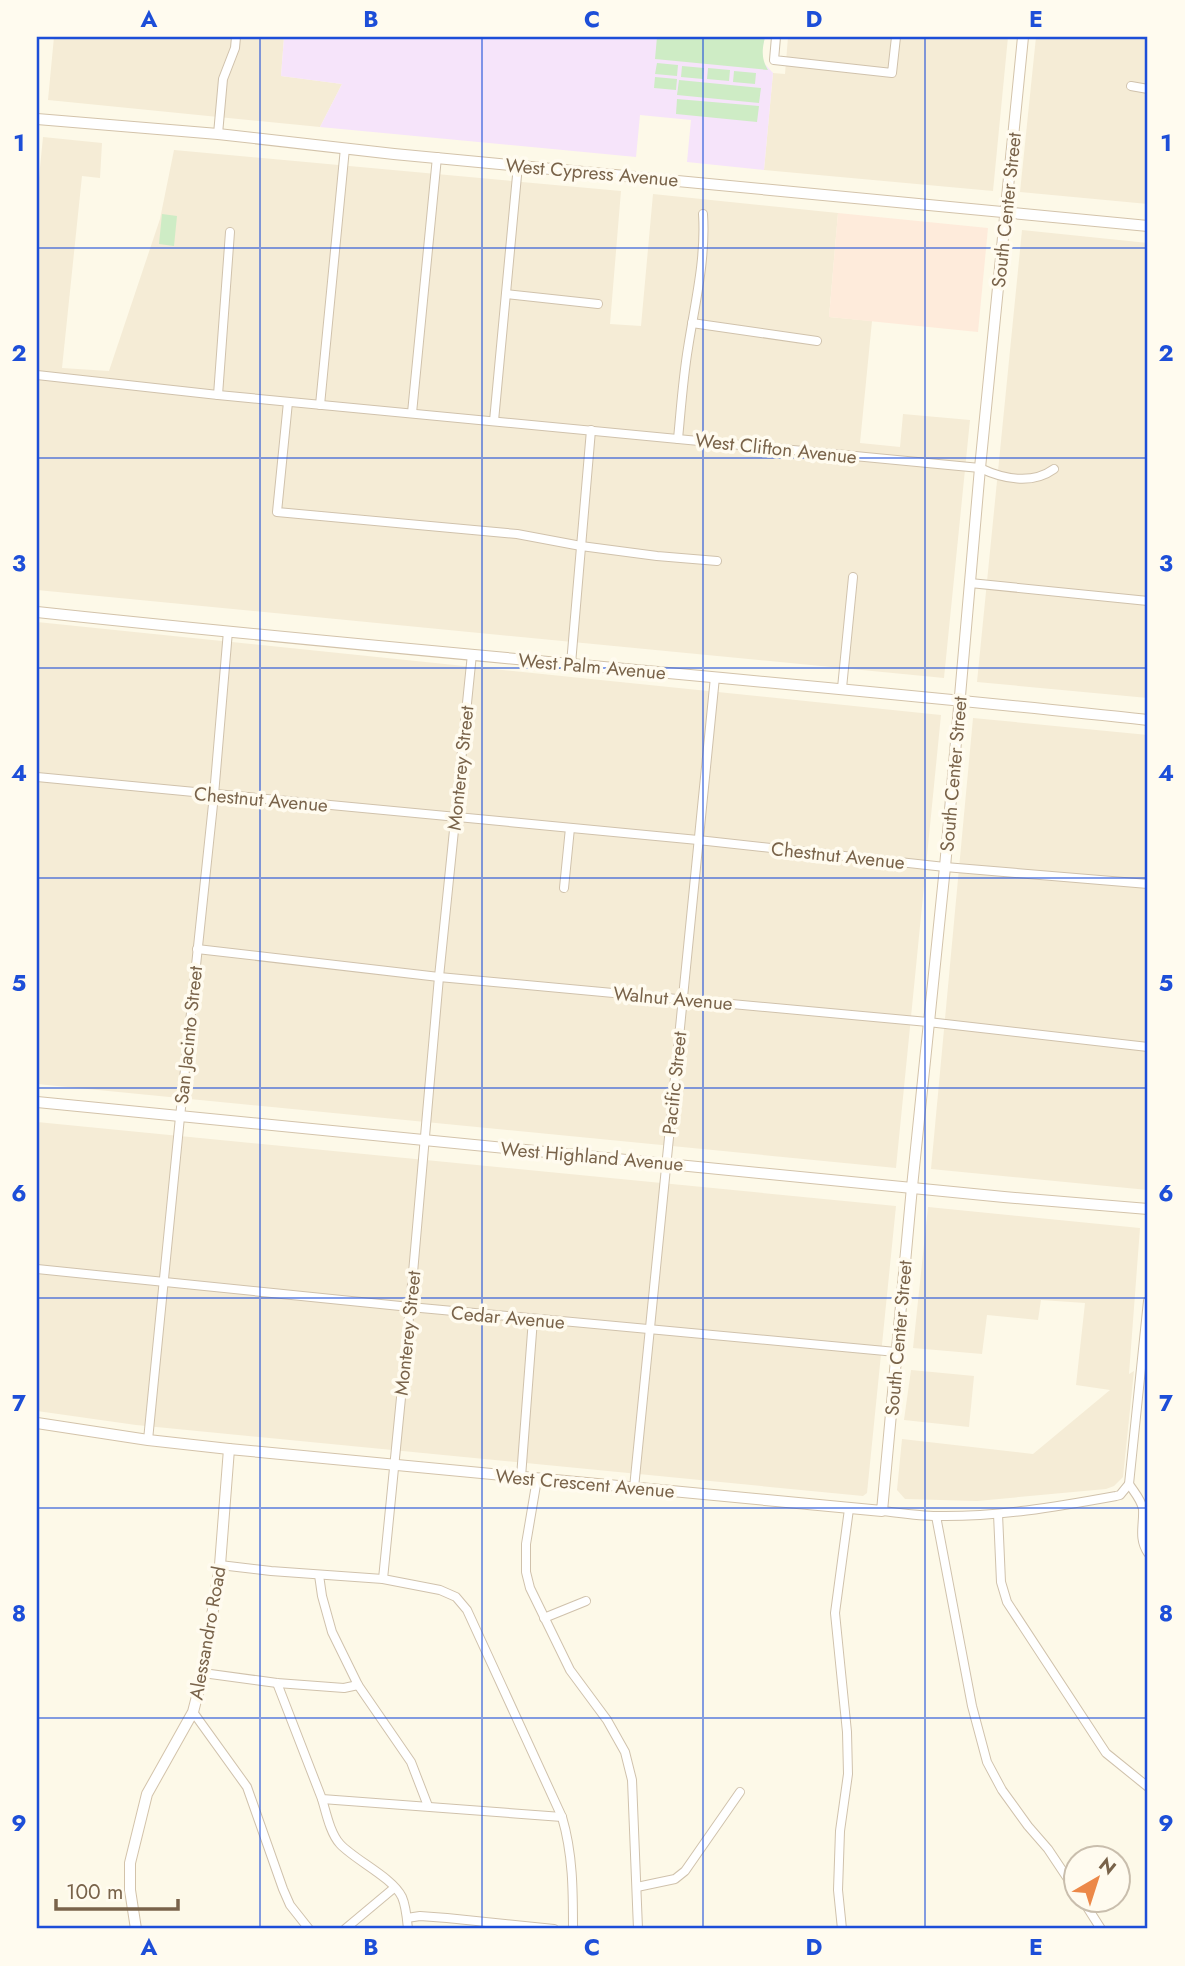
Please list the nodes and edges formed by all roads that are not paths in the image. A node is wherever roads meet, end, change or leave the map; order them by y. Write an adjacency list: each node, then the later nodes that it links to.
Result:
1 (236, 37): 8 (street)
2 (776, 37): 3 (street)
3 (896, 37)
4 (1023, 37): 12 (street, South Center Street)
5 (1131, 86): 6 (street)
6 (1148, 89)
7 (37, 119): 8 (street, West Cypress Avenue)
8 (218, 134): 9 (street, West Cypress Avenue)
9 (345, 148): 10 (street, West Cypress Avenue); 23 (street)
10 (437, 158): 11 (street, West Cypress Avenue); 24 (street)
11 (518, 165): 12 (street, West Cypress Avenue); 16 (street)
12 (1006, 211): 14 (street, West Cypress Avenue); 28 (street, South Center Street)
13 (703, 214): 18 (street)
14 (1148, 226)
15 (230, 232): 21 (street)
16 (506, 294): 17 (street); 25 (street)
17 (598, 304)
18 (692, 323): 19 (street); 27 (street)
19 (817, 341)
20 (37, 375): 21 (street)
21 (218, 395): 22 (street)
22 (288, 402): 23 (street); 30 (street)
23 (320, 405): 24 (street)
24 (412, 413): 25 (street, West Clifton Avenue)
25 (494, 421): 26 (street, West Clifton Avenue)
26 (591, 430): 27 (street, West Clifton Avenue); 30 (street)
27 (678, 439): 28 (street, West Clifton Avenue)
28 (980, 468): 29 (street, West Clifton Avenue); 33 (street, South Center Street)
29 (1054, 469)
30 (581, 546): 31 (street); 38 (street)
31 (717, 561)
32 (853, 577): 40 (street)
33 (970, 583): 34 (street); 41 (street, South Center Street)
34 (1148, 601)
35 (37, 612): 36 (street, West Palm Avenue)
36 (229, 631): 37 (street, West Palm Avenue); 44 (street, San Jacinto Street)
37 (472, 654): 38 (street, West Palm Avenue); 45 (street, Monterey Street)
38 (571, 664): 39 (street, West Palm Avenue)
39 (715, 677): 40 (street, West Palm Avenue); 47 (street, Pacific Street)
40 (842, 688): 41 (street, West Palm Avenue)
41 (960, 699): 42 (street, West Palm Avenue); 48 (street, South Center Street)
42 (1148, 720)
43 (37, 777): 44 (street, Chestnut Avenue)
44 (214, 795): 45 (street, Chestnut Avenue); 51 (street, San Jacinto Street)
45 (454, 817): 46 (street, Chestnut Avenue); 52 (street, Monterey Street)
46 (570, 828): 47 (street, Chestnut Avenue); 50 (street)
47 (698, 840): 48 (street, Chestnut Avenue); 53 (street, Pacific Street)
48 (945, 867): 49 (street, Chestnut Avenue); 54 (street, South Center Street)
49 (1148, 884)
50 (564, 888)
51 (197, 949): 52 (street, Walnut Avenue); 57 (street, San Jacinto Street)
52 (439, 977): 53 (street, Walnut Avenue); 58 (street, Monterey Street)
53 (683, 999): 54 (street, Walnut Avenue); 59 (street, Pacific Street)
54 (929, 1022): 55 (street, Walnut Avenue); 60 (street, South Center Street)
55 (1148, 1046)
56 (37, 1102): 57 (street, West Highland Avenue)
57 (180, 1117): 58 (street, West Highland Avenue); 63 (street, San Jacinto Street)
58 (424, 1140): 59 (street, West Highland Avenue); 65 (street, Monterey Street)
59 (666, 1163): 60 (street, West Highland Avenue); 67 (street, Pacific Street)
60 (912, 1187): 61 (street, West Highland Avenue); 68 (street, South Center Street)
61 (1148, 1209)
62 (37, 1269): 63 (street, Cedar Avenue)
63 (164, 1281): 65 (street, Cedar Avenue); 70 (street, San Jacinto Street)
64 (1148, 1301): 75 (street)
65 (410, 1307): 66 (street, Cedar Avenue); 72 (street, Monterey Street)
66 (533, 1319): 67 (street, Cedar Avenue); 73 (street)
67 (650, 1329): 68 (street, Cedar Avenue); 76 (street, Pacific Street)
68 (897, 1352): 78 (street, South Center Street)
69 (37, 1423): 70 (street, West Crescent Avenue)
70 (148, 1440): 71 (street, West Crescent Avenue)
71 (229, 1449): 72 (street, West Crescent Avenue); 82 (street, Alessandro Road)
72 (393, 1465): 73 (street, West Crescent Avenue); 84 (street, Monterey Street)
73 (521, 1477): 74 (street, West Crescent Avenue)
74 (537, 1479): 76 (street, West Crescent Avenue); 86 (street)
75 (1129, 1484): 79 (street, West Crescent Avenue); 81 (street)
76 (634, 1488): 77 (street, West Crescent Avenue)
77 (849, 1509): 78 (street, West Crescent Avenue); 108 (street)
78 (882, 1511): 80 (street, West Crescent Avenue)
79 (998, 1514): 80 (street, West Crescent Avenue); 91 (street)
80 (936, 1516): 96 (street)
81 (1148, 1553)
82 (220, 1565): 83 (street); 87 (street, Alessandro Road)
83 (319, 1575): 84 (street); 89 (street)
84 (383, 1579): 95 (street)
85 (586, 1601): 86 (street)
86 (544, 1618): 97 (street)
87 (203, 1673): 88 (street); 90 (street, Alessandro Road)
88 (277, 1683): 89 (street); 93 (street)
89 (358, 1685): 94 (street)
90 (193, 1712): 101 (street, Alessandro Road); 102 (street)
91 (1148, 1787)
92 (740, 1792): 97 (street)
93 (321, 1798): 94 (street); 98 (street)
94 (428, 1806): 95 (street)
95 (562, 1817): 106 (street)
96 (1062, 1870)
97 (637, 1887): 107 (street)
98 (394, 1888): 100 (street); 103 (street)
99 (1091, 1913): 109 (street)
100 (407, 1918): 104 (street); 105 (street)
101 (136, 1929)
102 (309, 1929)
103 (345, 1929)
104 (408, 1929)
105 (554, 1929)
106 (573, 1929)
107 (638, 1929)
108 (842, 1929)
109 (1101, 1929)

